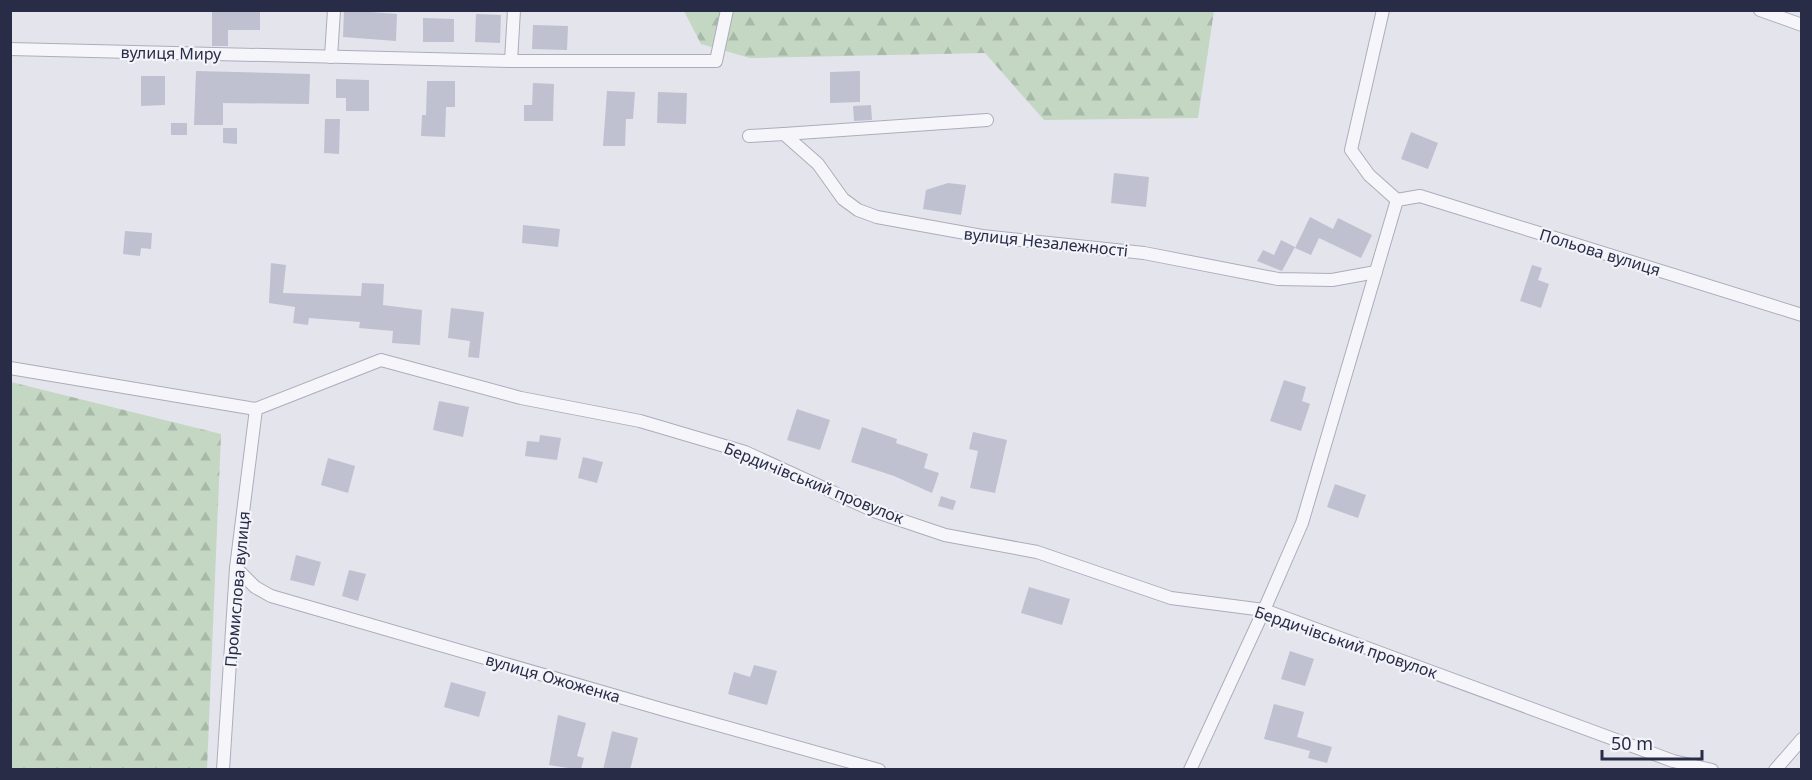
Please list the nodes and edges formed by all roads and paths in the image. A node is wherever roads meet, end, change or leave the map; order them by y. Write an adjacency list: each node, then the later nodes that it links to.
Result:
1 (334, 10): 8 (street)
2 (514, 10): 9 (street)
3 (727, 10): 9 (street, вулиця Миру)
4 (1383, 10): 13 (street)
5 (1760, 10): 6 (street)
6 (1802, 25)
7 (10, 49): 8 (street, вулиця Миру)
8 (331, 57): 9 (street, вулиця Миру)
9 (512, 61)
10 (987, 120): 11 (street)
11 (784, 134): 12 (street); 14 (street, вулиця Незалежності)
12 (749, 136)
13 (1397, 200): 14 (street); 15 (street, Польова вулиця)
14 (1376, 272): 19 (street)
15 (1802, 315)
16 (10, 368): 17 (street)
17 (256, 409): 18 (street, Промислова вулиця); 19 (street, Бердичівський провулок)
18 (236, 568): 21 (street, Промислова вулиця); 22 (street, вулиця Ожоженка)
19 (1264, 610): 23 (street); 24 (street, Бердичівський провулок)
20 (1802, 739): 25 (street)
21 (223, 770)
22 (879, 770)
23 (1190, 770)
24 (1712, 770)
25 (1775, 770)

